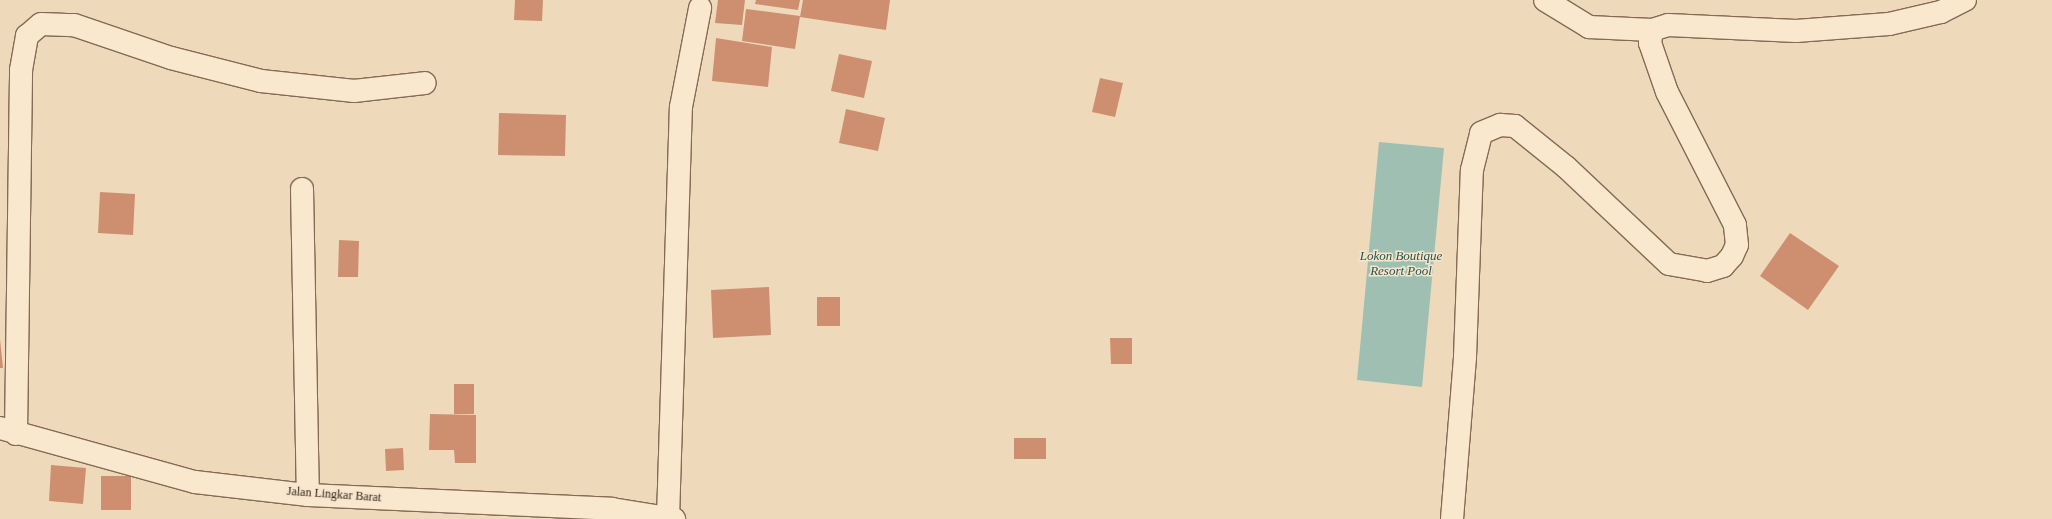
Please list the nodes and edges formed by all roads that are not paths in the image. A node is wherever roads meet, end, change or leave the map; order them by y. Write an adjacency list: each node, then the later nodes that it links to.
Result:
1 (1545, 0): 4 (street)
2 (1965, 0): 4 (street)
3 (700, 8): 9 (street)
4 (1652, 30): 10 (street)
5 (425, 83): 7 (street)
6 (302, 189): 8 (street)
7 (8, 431): 8 (street, Jalan Lingkar Barat)
8 (308, 495): 9 (street, Jalan Lingkar Barat)
9 (671, 518)
10 (1452, 519)

